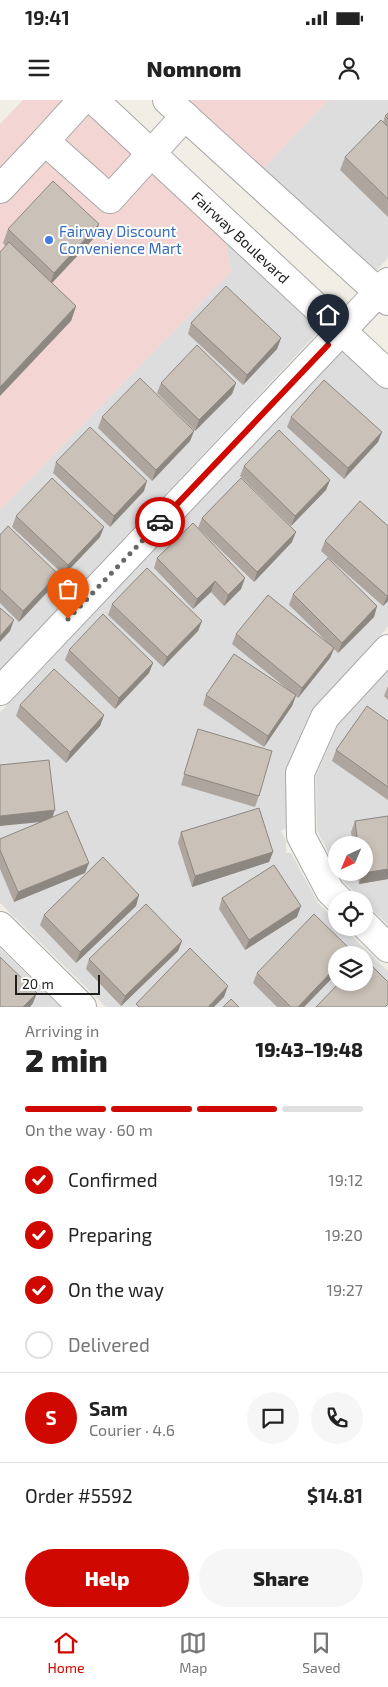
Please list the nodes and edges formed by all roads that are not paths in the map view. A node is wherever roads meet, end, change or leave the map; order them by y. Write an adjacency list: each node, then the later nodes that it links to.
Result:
1 (82, 100): 4 (street)
2 (94, 100): 5 (street, Fairway Boulevard)
3 (176, 108): 5 (street); 7 (street)
4 (45, 141): 5 (street); 6 (street)
5 (150, 153): 8 (street, Fairway Boulevard)
6 (0, 189)
7 (385, 292): 8 (street)
8 (342, 330): 9 (street, Fairway Boulevard); 11 (street)
9 (388, 374)
10 (388, 649): 12 (street)
11 (0, 691)
12 (330, 891)
13 (0, 926): 16 (street)
14 (373, 933): 15 (street)
15 (388, 948)
16 (82, 1007)

